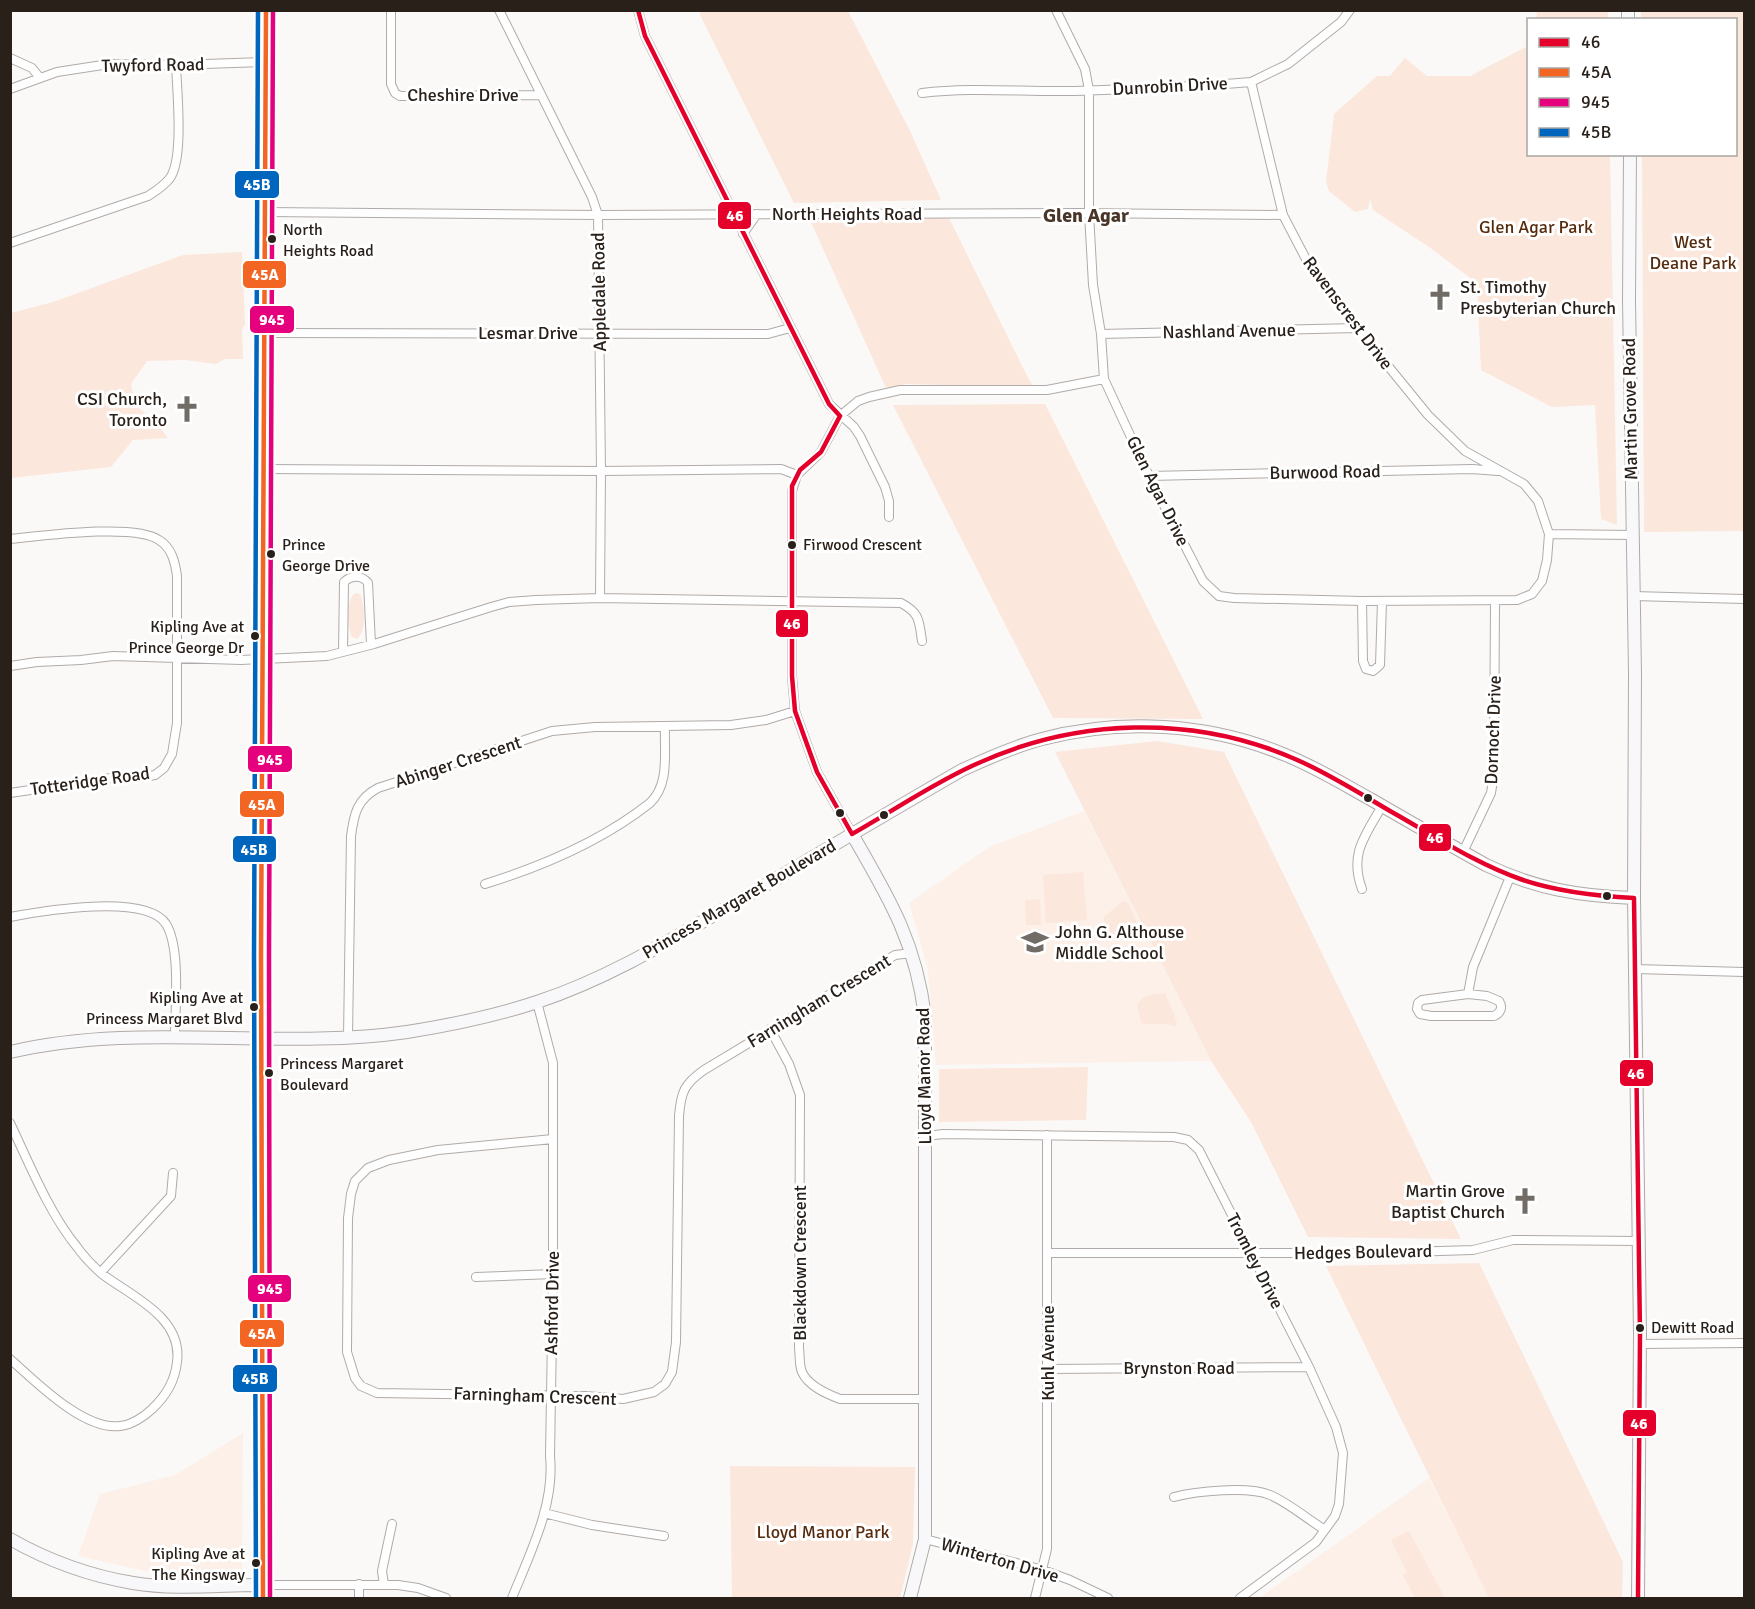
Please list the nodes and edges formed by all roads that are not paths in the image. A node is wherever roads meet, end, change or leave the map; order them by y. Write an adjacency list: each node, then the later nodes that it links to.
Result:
1 (266, 10): 8 (main road)
2 (391, 10): 15 (street, Cheshire Drive)
3 (498, 10): 15 (street, Appledale Road)
4 (638, 10): 21 (street)
5 (1056, 10): 13 (street, Glen Agar Drive)
6 (1350, 10): 11 (street)
7 (10, 58): 10 (street)
8 (266, 62): 9 (street, Twyford Road); 17 (main road)
9 (176, 65): 10 (street, Twyford Road); 24 (street)
10 (40, 78): 12 (street, Twyford Road)
11 (1251, 82): 13 (street, Dunrobin Drive); 22 (street, Ravenscrest Drive)
12 (10, 89)
13 (1089, 90): 14 (street, Dunrobin Drive); 18 (street, Glen Agar Drive)
14 (922, 93)
15 (541, 95): 20 (street, Appledale Road)
16 (1630, 156): 39 (main road, Martin Grove Road)
17 (266, 212): 20 (street, North Heights Road); 27 (main road)
18 (1089, 213): 19 (street, North Heights Road); 22 (street, North Heights Road); 29 (street, Glen Agar Drive)
19 (757, 214): 21 (street, North Heights Road); 23 (street)
20 (598, 215): 21 (street, North Heights Road); 28 (street, Appledale Road)
21 (734, 215): 23 (street)
22 (1283, 215): 26 (street, Ravenscrest Drive)
23 (744, 234): 25 (street)
24 (10, 243)
25 (790, 328): 28 (street, Lesmar Drive); 31 (street)
26 (1357, 328): 29 (street, Nashland Avenue); 34 (street, Ravenscrest Drive)
27 (265, 333): 28 (street, Lesmar Drive); 32 (main road)
28 (599, 333): 33 (street, Appledale Road)
29 (1101, 334): 30 (street, Glen Agar Drive)
30 (1104, 379): 31 (street); 36 (street, Glen Agar Drive)
31 (840, 416): 35 (street); 37 (street)
32 (263, 469): 33 (street); 52 (main road)
33 (601, 471): 35 (street); 42 (street, Appledale Road)
34 (1502, 471): 36 (street, Burwood Road); 38 (street, Ravenscrest Drive)
35 (797, 474): 47 (street, Lloyd Manor Road)
36 (1149, 476): 44 (street, Glen Agar Drive)
37 (889, 517)
38 (1549, 534): 39 (street); 46 (street, Glen Agar Drive)
39 (1632, 535): 41 (main road, Martin Grove Road)
40 (10, 539): 51 (street, Totteridge Road)
41 (1633, 596): 43 (street); 63 (main road, Martin Grove Road)
42 (600, 598): 47 (street); 49 (street)
43 (1744, 599)
44 (1362, 601): 45 (street, Glen Agar Drive); 45 (street)
45 (1382, 601): 46 (street, Glen Agar Drive)
46 (1495, 601): 59 (street, Dornoch Drive)
47 (792, 602): 48 (street); 54 (street, Lloyd Manor Road)
48 (922, 641)
49 (370, 644): 50 (street); 50 (street)
50 (343, 652): 52 (street)
51 (177, 658): 52 (street); 53 (street); 56 (street, Totteridge Road)
52 (263, 658): 73 (main road)
53 (10, 666)
54 (795, 711): 55 (street, Abinger Crescent); 58 (street, Lloyd Manor Road)
55 (665, 727): 61 (street); 72 (street, Abinger Crescent)
56 (10, 793)
57 (1382, 806): 58 (main road, Princess Margaret Boulevard); 59 (main road, Princess Margaret Boulevard); 62 (street)
58 (852, 834): 65 (main road, Lloyd Manor Road); 69 (main road, Princess Margaret Boulevard)
59 (1463, 852): 60 (main road, Princess Margaret Boulevard)
60 (1510, 877): 63 (main road, Princess Margaret Boulevard); 68 (street)
61 (485, 884)
62 (1362, 889)
63 (1634, 898): 66 (main road, Martin Grove Road)
64 (10, 918): 71 (street)
65 (912, 952): 70 (street, Farningham Crescent); 77 (main road, Lloyd Manor Road)
66 (1635, 969): 67 (street); 80 (main road, Martin Grove Road)
67 (1744, 972)
68 (1468, 994): 68 (street)
69 (537, 1002): 72 (main road, Princess Margaret Boulevard); 78 (street, Ashford Drive)
70 (770, 1029): 91 (street, Farningham Crescent); 92 (street, Blackdown Crescent)
71 (175, 1037): 73 (main road, Princess Margaret Boulevard); 74 (main road, Princess Margaret Boulevard)
72 (348, 1037): 73 (main road, Princess Margaret Boulevard)
73 (262, 1038): 101 (main road)
74 (10, 1052)
75 (10, 1123): 83 (street)
76 (1047, 1135): 77 (street, Tromley Drive); 81 (street, Kuhl Avenue); 82 (street, Tromley Drive)
77 (926, 1136): 92 (main road, Lloyd Manor Road)
78 (553, 1139): 84 (street, Ashford Drive); 91 (street, Farningham Crescent)
79 (173, 1173): 83 (street)
80 (1639, 1241): 82 (street, Hedges Boulevard); 87 (main road, Martin Grove Road)
81 (1049, 1253): 82 (street, Hedges Boulevard); 90 (street, Kuhl Avenue)
82 (1252, 1254): 89 (street, Tromley Drive)
83 (101, 1272): 88 (street)
84 (553, 1274): 85 (street); 91 (street, Ashford Drive)
85 (476, 1277)
86 (1744, 1343): 87 (street)
87 (1640, 1344): 112 (main road, Martin Grove Road)
88 (10, 1359)
89 (1309, 1367): 90 (street, Brynston Road); 96 (street, Tromley Drive)
90 (1048, 1369): 100 (street, Kuhl Avenue)
91 (551, 1395): 94 (street, Ashford Drive)
92 (925, 1399): 99 (main road, Lloyd Manor Road)
93 (1174, 1497): 96 (street)
94 (544, 1513): 97 (street); 107 (street, Ashford Drive)
95 (392, 1524): 103 (street)
96 (1324, 1530): 111 (street, Tromley Drive)
97 (664, 1536)
98 (10, 1539): 101 (main road)
99 (925, 1539): 100 (street, Winterton Drive); 108 (main road, Lloyd Manor Road)
100 (1043, 1570): 109 (street, Kuhl Avenue); 110 (street, Winterton Drive)
101 (263, 1584): 102 (street); 104 (main road)
102 (359, 1584): 103 (street); 105 (street)
103 (384, 1585): 106 (street)
104 (263, 1599)
105 (359, 1599)
106 (447, 1599)
107 (512, 1599)
108 (910, 1599)
109 (1035, 1599)
110 (1107, 1599)
111 (1240, 1599)
112 (1638, 1599)

